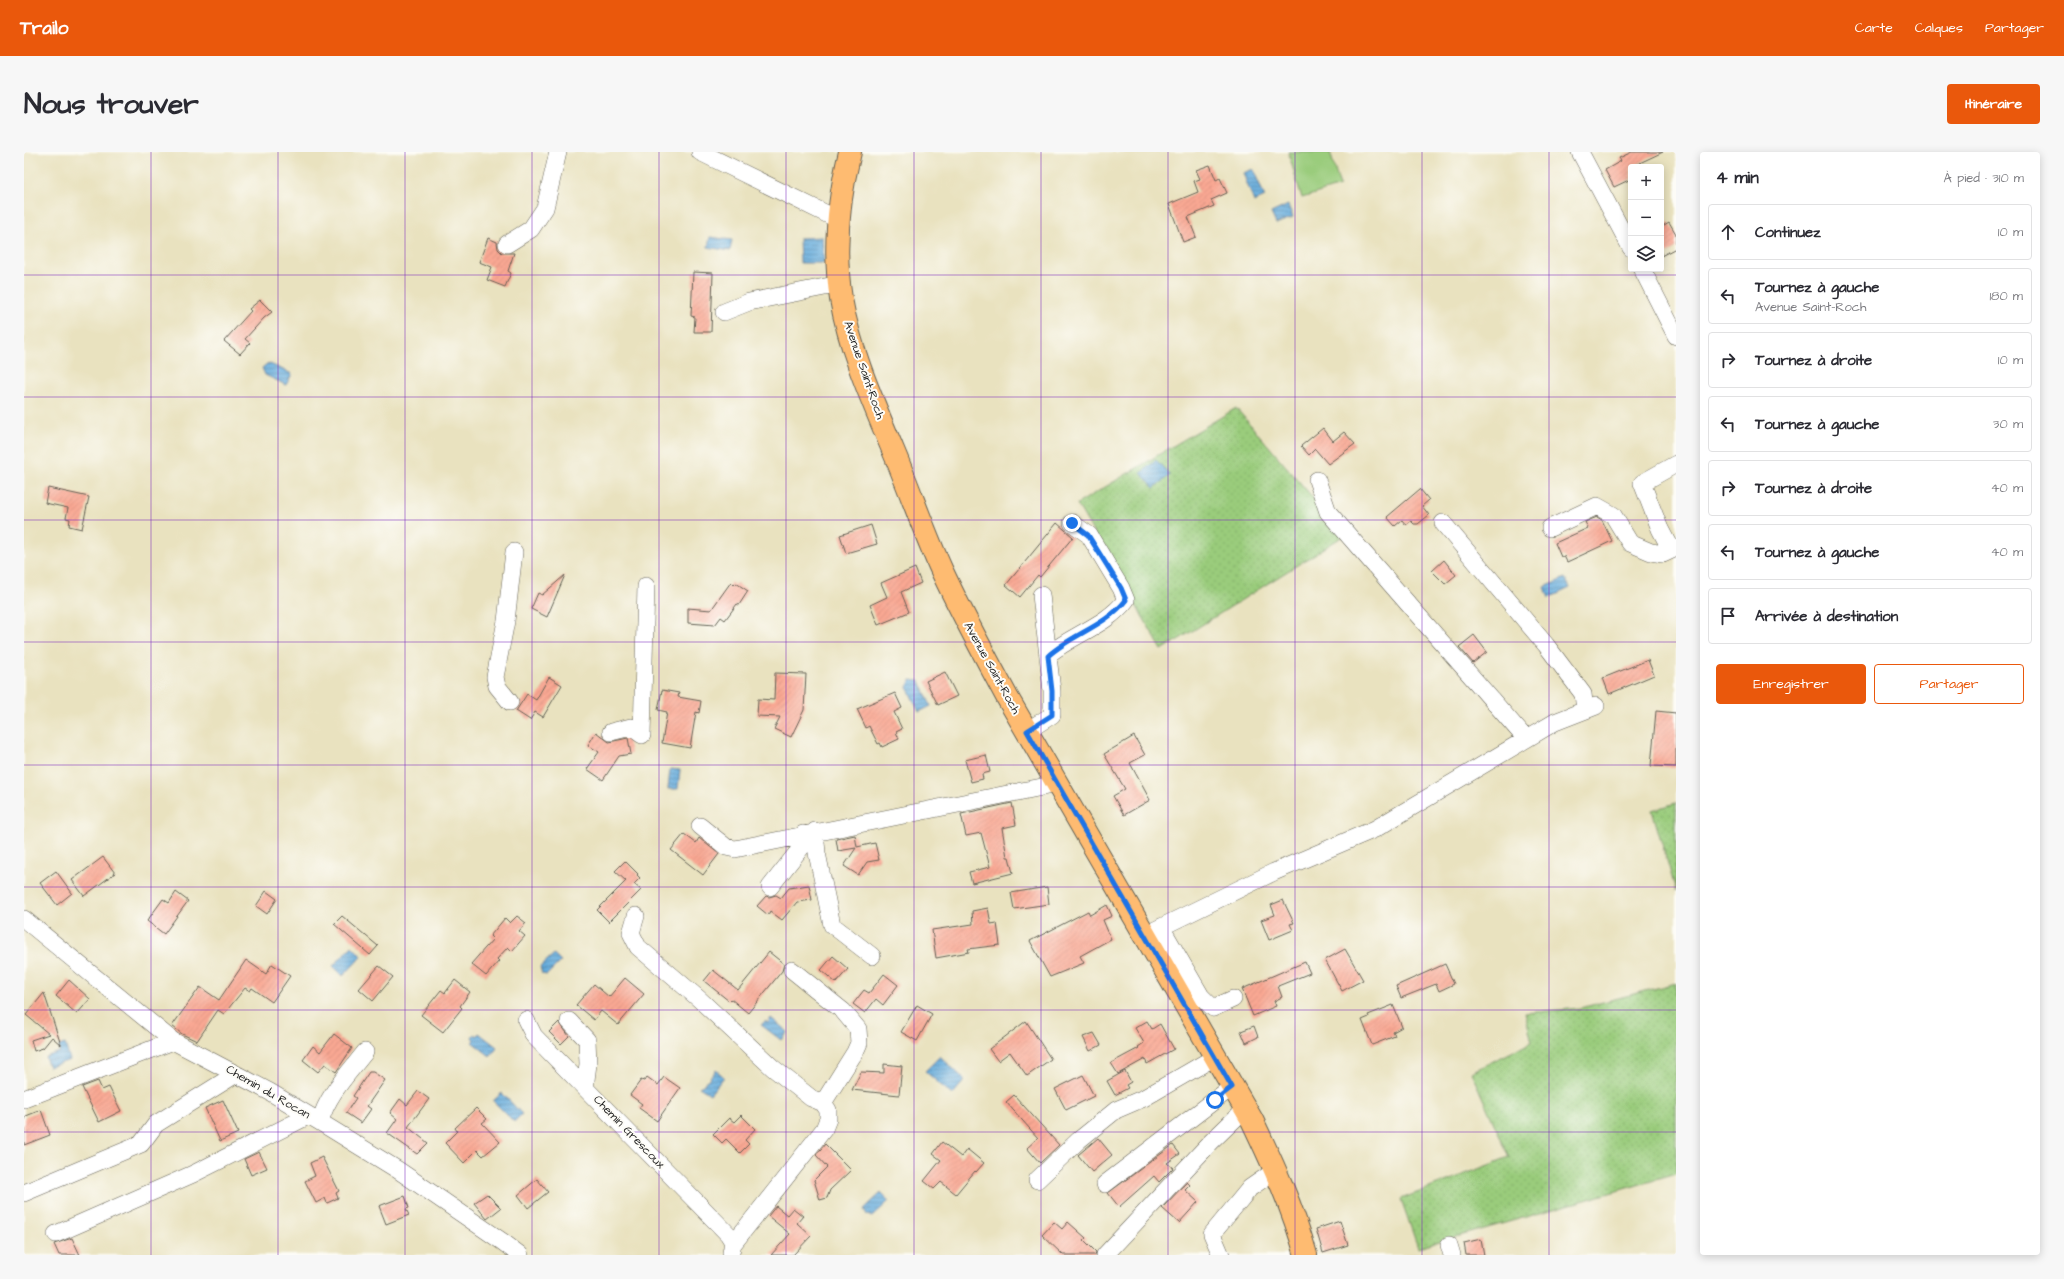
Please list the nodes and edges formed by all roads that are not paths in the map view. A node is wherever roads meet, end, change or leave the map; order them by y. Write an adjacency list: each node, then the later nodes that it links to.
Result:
1 (558, 152): 7 (street)
2 (700, 152): 5 (street)
3 (850, 152): 5 (main road, Avenue Saint-Roch)
4 (1580, 152): 6 (street)
5 (837, 219): 9 (main road, Avenue Saint-Roch)
6 (1628, 242)
7 (507, 244)
8 (1644, 272): 11 (street)
9 (840, 284): 10 (street); 23 (main road, Avenue Saint-Roch)
10 (724, 312)
11 (1676, 336)
12 (1676, 464): 17 (street)
13 (1317, 480): 25 (street)
14 (1072, 523): 21 (street)
15 (1443, 523): 25 (street)
16 (1550, 528): 17 (street)
17 (1674, 549)
18 (514, 552): 22 (street)
19 (646, 586): 24 (street)
20 (1041, 595): 21 (street)
21 (1048, 656): 23 (street)
22 (510, 702)
23 (1027, 731): 26 (main road, Avenue Saint-Roch)
24 (611, 732)
25 (1526, 740): 32 (street)
26 (1058, 784): 28 (street); 32 (main road, Avenue Saint-Roch)
27 (700, 826): 28 (street)
28 (809, 832): 29 (street); 33 (street)
29 (770, 887)
30 (636, 916): 45 (street)
31 (24, 919): 38 (street, Chemin du Rocan)
32 (1153, 931): 35 (street); 40 (main road, Avenue Saint-Roch)
33 (872, 956)
34 (792, 970): 45 (street)
35 (1233, 999)
36 (526, 1020): 43 (street, Chemin Grescoux)
37 (569, 1021): 43 (street)
38 (173, 1041): 41 (street, Chemin du Rocan); 44 (street)
39 (365, 1052): 47 (street)
40 (1215, 1057): 42 (main road, Avenue Saint-Roch); 49 (street)
41 (236, 1074): 47 (street, Chemin du Rocan); 51 (street)
42 (1232, 1087): 46 (main road, Avenue Saint-Roch); 50 (street)
43 (585, 1088): 53 (street, Chemin Grescoux)
44 (25, 1095)
45 (823, 1103): 53 (street, Chemin Grescoux)
46 (1245, 1109): 48 (main road, Avenue Saint-Roch); 55 (street)
47 (314, 1119): 52 (street); 54 (street, Chemin du Rocan)
48 (1276, 1170): 56 (street); 57 (main road, Avenue Saint-Roch)
49 (1037, 1180)
50 (1105, 1184)
51 (24, 1193)
52 (56, 1234)
53 (731, 1250)
54 (520, 1255)
55 (1105, 1255)
56 (1221, 1255)
57 (1306, 1255)

